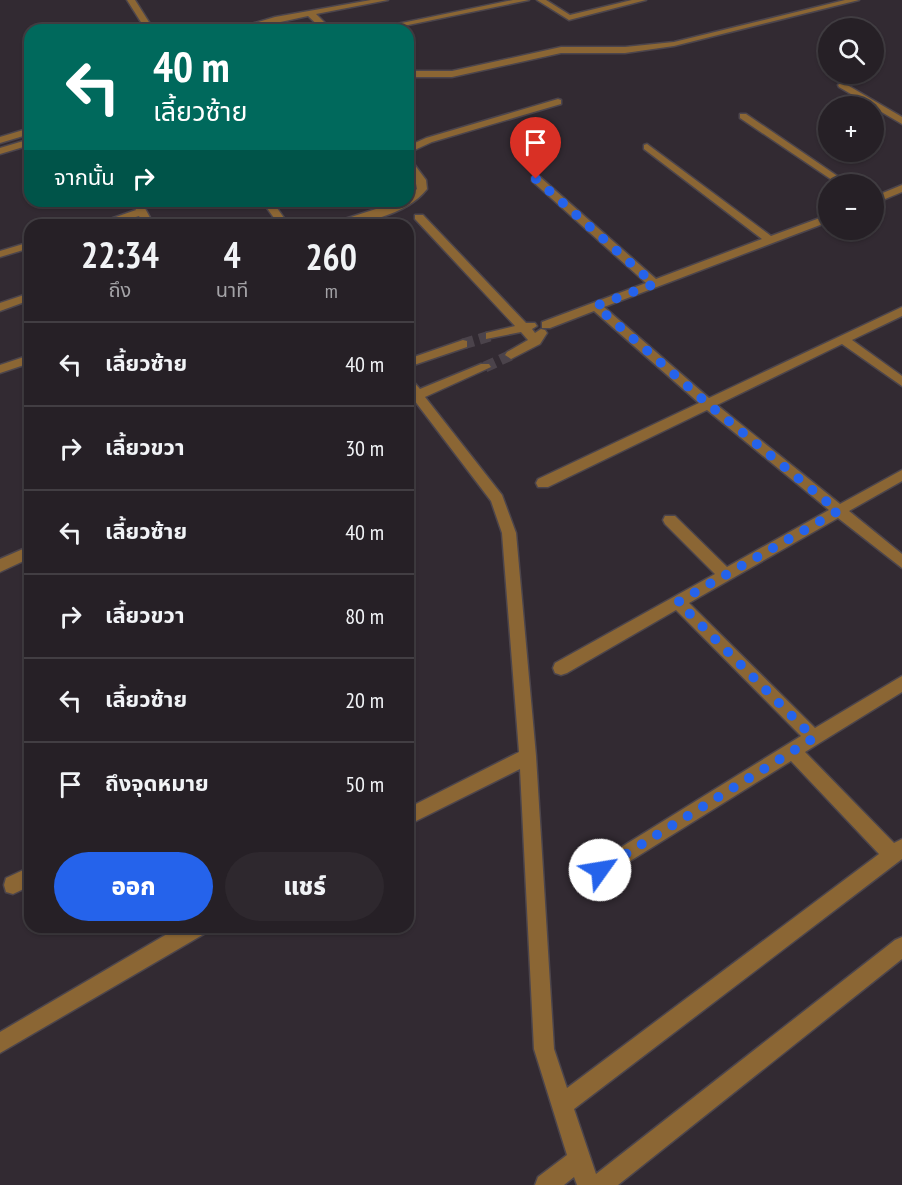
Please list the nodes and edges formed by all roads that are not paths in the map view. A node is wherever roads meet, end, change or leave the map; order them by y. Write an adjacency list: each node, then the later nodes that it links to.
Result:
1 (131, 0): 10 (street)
2 (384, 0): 9 (street)
3 (525, 0): 13 (street)
4 (541, 0): 5 (street)
5 (642, 0)
6 (804, 0): 8 (street)
7 (855, 0): 8 (street)
8 (819, 9): 14 (street)
9 (310, 13): 11 (street); 12 (street)
10 (146, 24)
11 (261, 24)
12 (322, 24)
13 (403, 24)
14 (414, 74)
15 (842, 85): 18 (street)
16 (558, 102): 22 (street)
17 (743, 116): 26 (street)
18 (902, 121)
19 (24, 133): 20 (street)
20 (0, 140)
21 (24, 144): 24 (street)
22 (414, 147)
23 (647, 147): 39 (street)
24 (0, 151)
25 (414, 170): 30 (street)
26 (829, 174)
27 (536, 179): 42 (street)
28 (902, 188): 29 (street)
29 (884, 196)
30 (414, 199)
31 (139, 207): 33 (street)
32 (398, 207): 37 (street)
33 (142, 212): 35 (street); 36 (street)
34 (418, 217): 48 (street)
35 (118, 219)
36 (146, 219)
37 (353, 219)
38 (818, 222): 39 (street)
39 (770, 240): 42 (street)
40 (24, 247): 41 (street)
41 (0, 254)
42 (654, 284): 44 (street)
43 (24, 298): 45 (street)
44 (596, 306): 47 (street); 61 (street)
45 (0, 307)
46 (902, 311): 50 (street)
47 (546, 325): 48 (street); 51 (street)
48 (523, 327): 49 (street); 51 (street)
49 (490, 336)
50 (843, 339): 58 (street); 61 (street)
51 (537, 341): 53 (street)
52 (463, 344): 55 (street)
53 (511, 355)
54 (24, 360): 57 (street)
55 (414, 361)
56 (485, 367): 59 (street)
57 (0, 369)
58 (902, 382)
59 (414, 389)
60 (414, 390): 75 (street)
61 (708, 404): 63 (street); 64 (street)
62 (902, 475): 64 (street)
63 (543, 483)
64 (838, 511): 67 (street); 69 (street)
65 (670, 520): 69 (street)
66 (24, 555): 68 (street)
67 (902, 562)
68 (0, 566)
69 (726, 575): 70 (street)
70 (678, 602): 71 (street); 73 (street)
71 (561, 668)
72 (902, 683): 73 (street)
73 (814, 738): 74 (street)
74 (792, 751): 77 (street); 78 (street)
75 (528, 756): 76 (street); 84 (street)
76 (414, 814)
77 (898, 852): 84 (street)
78 (600, 870)
79 (24, 879): 80 (street)
80 (13, 885)
81 (187, 933): 83 (street)
82 (902, 947): 88 (street)
83 (0, 1043)
84 (561, 1106): 85 (street)
85 (579, 1160): 86 (street); 87 (street)
86 (546, 1185)
87 (588, 1185)
88 (600, 1185)

